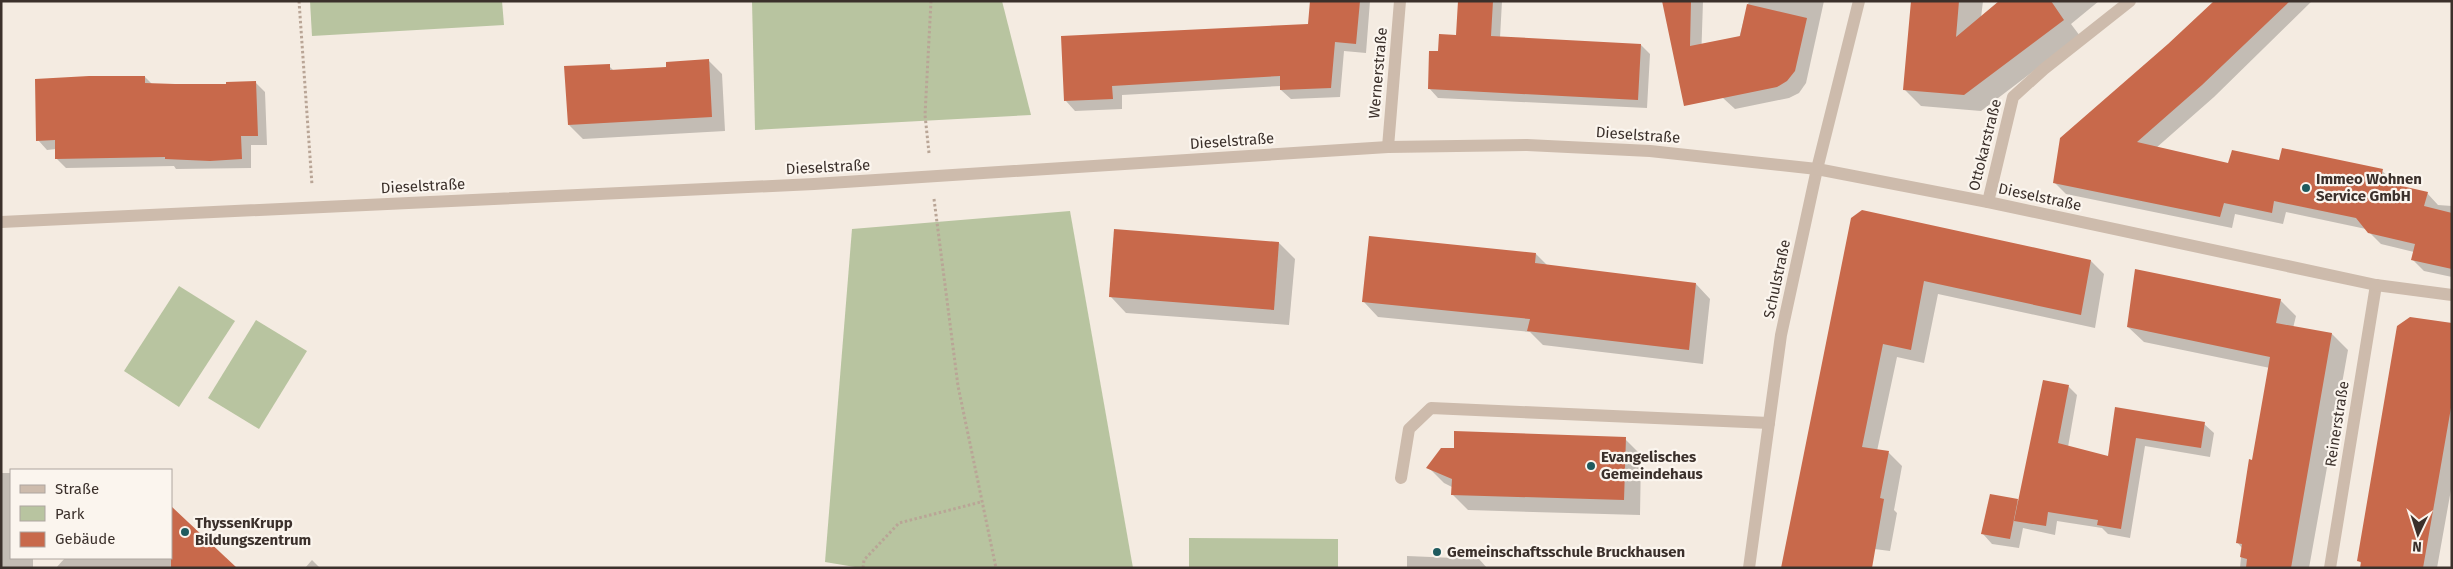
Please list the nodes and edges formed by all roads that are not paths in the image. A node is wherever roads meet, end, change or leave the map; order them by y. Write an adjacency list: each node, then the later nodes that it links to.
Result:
1 (1400, 1): 4 (street, Wernerstraße)
2 (1860, 1): 5 (street, Schulstraße)
3 (2130, 1): 6 (street, Ottokarstraße)
4 (1388, 146): 5 (street, Dieselstraße); 7 (street, Dieselstraße)
5 (1817, 169): 6 (street, Dieselstraße); 10 (street, Schulstraße)
6 (1988, 202): 8 (street, Dieselstraße)
7 (1, 222)
8 (2376, 285): 9 (street, Dieselstraße); 13 (street, Reinerstraße)
9 (2452, 295)
10 (1769, 423): 11 (street); 12 (street, Schulstraße)
11 (1401, 478)
12 (1749, 568)
13 (2330, 568)

